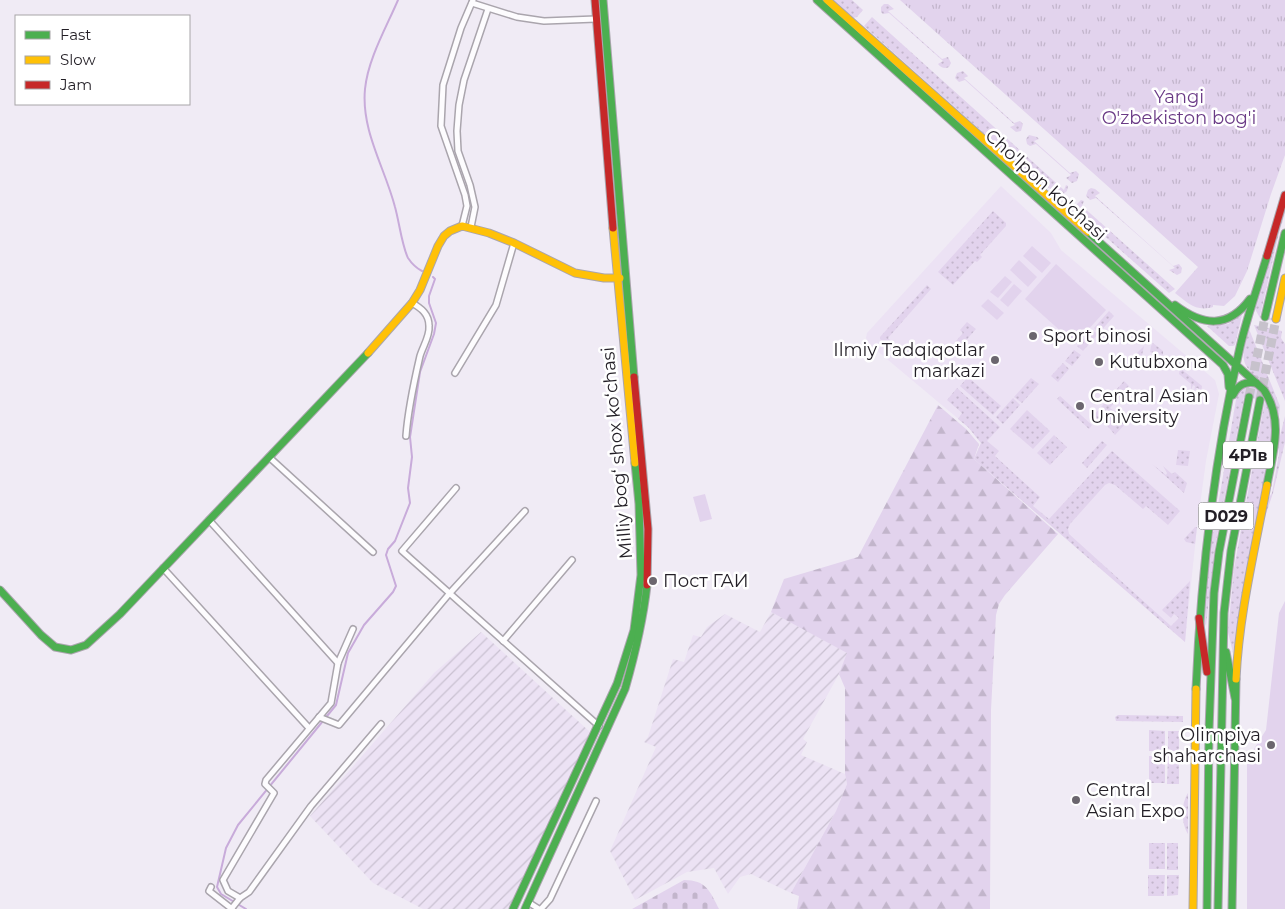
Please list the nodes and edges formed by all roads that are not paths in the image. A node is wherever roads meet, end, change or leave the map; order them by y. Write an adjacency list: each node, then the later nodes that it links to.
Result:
1 (595, 0): 8 (main road, Milliy bog‘ shox ko‘chasi)
2 (603, 0): 9 (main road, Milliy bog‘ shox ko‘chasi)
3 (817, 0): 29 (main road, Cho'lpon ko'chasi)
4 (827, 0): 16 (main road, Cho'lpon ko'chasi)
5 (472, 1): 6 (street); 12 (street)
6 (483, 3): 7 (street)
7 (488, 9): 8 (street); 13 (street)
8 (596, 20): 9 (main road, Milliy bog‘ shox ko‘chasi)
9 (607, 100): 10 (main road, Milliy bog‘ shox ko‘chasi)
10 (610, 143): 17 (main road, Milliy bog‘ shox ko‘chasi); 18 (main road, Milliy bog‘ shox ko‘chasi)
11 (1285, 195): 20 (main road)
12 (462, 226): 13 (main road); 21 (main road)
13 (471, 227): 15 (main road)
14 (1285, 232): 22 (main road)
15 (514, 243): 18 (main road); 25 (street)
16 (1133, 274): 20 (main road); 24 (main road, Cho'lpon ko'chasi)
17 (625, 277): 18 (main road); 54 (main road, Milliy bog‘ shox ko‘chasi)
18 (617, 278): 50 (main road, Milliy bog‘ shox ko‘chasi)
19 (1285, 278): 23 (main road)
20 (1259, 280): 24 (main road)
21 (412, 302): 30 (street); 31 (main road)
22 (1265, 317)
23 (1276, 319)
24 (1236, 364): 26 (main road, Cho'lpon ko'chasi); 29 (main road)
25 (455, 373)
26 (1259, 384): 29 (main road); 47 (main road, Cho'lpon ko'chasi)
27 (1249, 397): 46 (main road, D029)
28 (1260, 400): 33 (main road, 4Р1в)
29 (1229, 405): 41 (main road)
30 (406, 436)
31 (269, 456): 35 (main road); 36 (street)
32 (456, 488): 40 (street)
33 (1238, 510): 43 (main road, D029)
34 (525, 511): 40 (street)
35 (209, 520): 38 (main road); 45 (street)
36 (373, 552)
37 (572, 560): 44 (street)
38 (162, 568): 39 (main road); 51 (street)
39 (0, 590)
40 (449, 594): 44 (street); 48 (street)
41 (1199, 618): 46 (main road); 62 (main road)
42 (353, 630): 45 (street)
43 (1222, 634): 47 (main road); 64 (main road, D029)
44 (503, 641): 50 (street)
45 (338, 663): 48 (street)
46 (1210, 697): 63 (main road)
47 (1235, 698): 65 (main road)
48 (322, 718): 51 (street)
49 (381, 724): 56 (street)
50 (599, 726): 53 (main road, Milliy bog‘ shox ko‘chasi)
51 (309, 728): 56 (street)
52 (596, 801): 61 (street)
53 (558, 812): 54 (main road); 59 (main road, Milliy bog‘ shox ko‘chasi)
54 (567, 816): 57 (main road, Milliy bog‘ shox ko‘chasi)
55 (211, 887): 58 (street)
56 (240, 898): 58 (street)
57 (528, 902): 60 (main road, Milliy bog‘ shox ko‘chasi); 61 (street)
58 (232, 909)
59 (513, 909)
60 (525, 909)
61 (540, 909)
62 (1193, 909)
63 (1207, 909)
64 (1218, 909)
65 (1232, 909)

